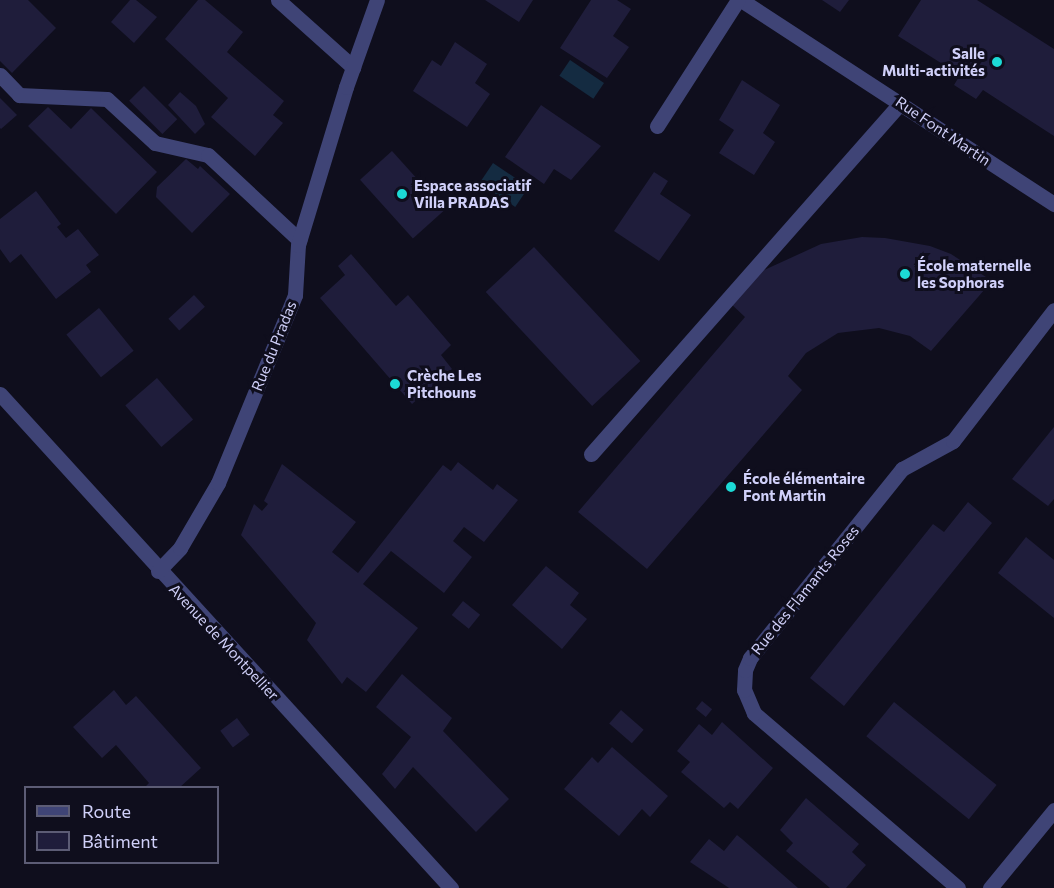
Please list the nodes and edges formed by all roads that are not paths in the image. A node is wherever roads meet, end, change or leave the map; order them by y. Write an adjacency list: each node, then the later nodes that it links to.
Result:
1 (278, 0): 4 (street)
2 (377, 0): 4 (street, Rue du Pradas)
3 (740, 0): 6 (street, Rue Font Martin); 7 (street)
4 (353, 68): 9 (street, Rue du Pradas)
5 (0, 75): 9 (street)
6 (900, 102): 8 (street, Rue Font Martin); 12 (street)
7 (657, 126)
8 (1054, 204)
9 (299, 240): 13 (street, Rue du Pradas)
10 (1054, 310): 16 (street, Rue des Flamants Roses)
11 (0, 394): 13 (street, Avenue de Montpellier)
12 (591, 454)
13 (158, 571): 15 (street, Avenue de Montpellier)
14 (1054, 810): 17 (street)
15 (451, 888)
16 (958, 888)
17 (990, 888)

